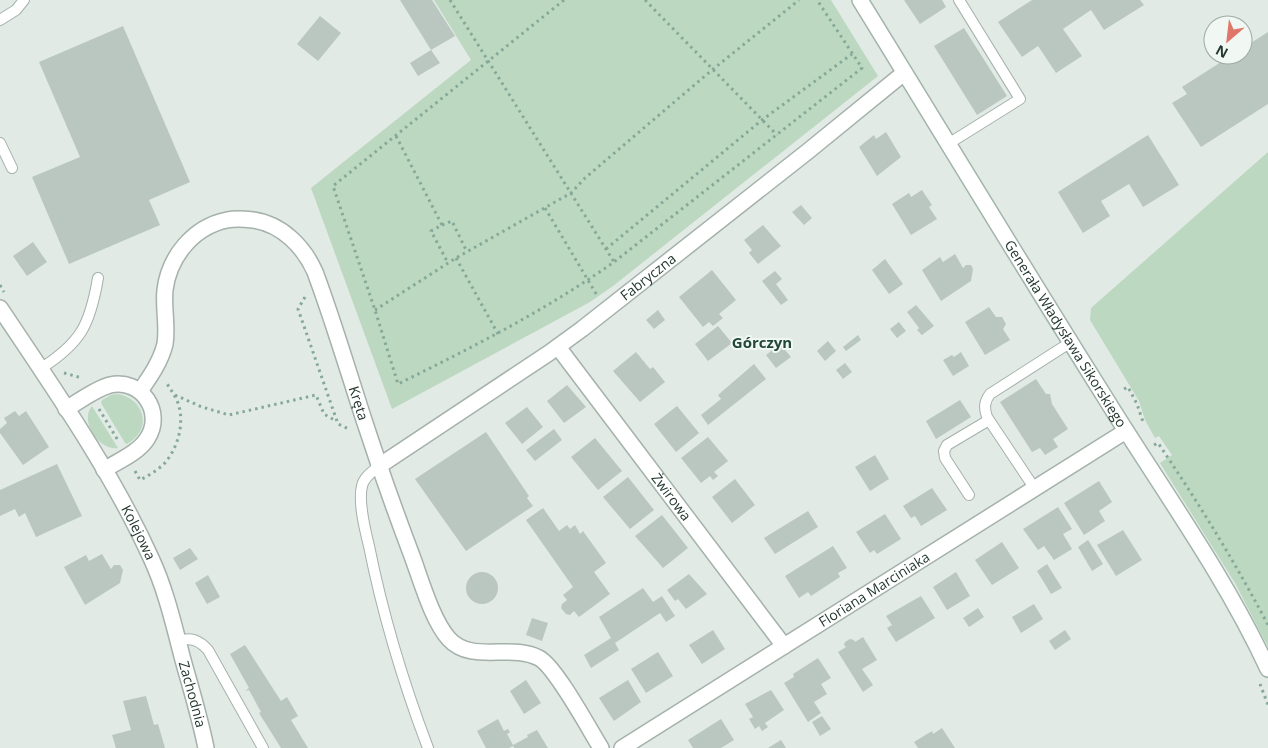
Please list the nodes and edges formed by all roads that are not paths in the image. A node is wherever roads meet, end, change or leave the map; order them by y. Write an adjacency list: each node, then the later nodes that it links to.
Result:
1 (24, 0): 4 (lane)
2 (860, 0): 5 (street, Generała Władysława Sikorskiego)
3 (959, 0): 7 (lane)
4 (0, 20)
5 (904, 73): 7 (street, Generała Władysława Sikorskiego); 12 (street, Fabryczna)
6 (0, 143): 8 (lane)
7 (948, 144): 11 (street, Generała Władysława Sikorskiego)
8 (12, 168)
9 (98, 278): 13 (lane)
10 (0, 308): 13 (street, Kolejowa)
11 (1071, 342): 16 (lane); 17 (street, Generała Władysława Sikorskiego)
12 (558, 347): 18 (street, Fabryczna); 23 (street, Żwirowa)
13 (40, 369): 15 (street, Kolejowa)
14 (140, 391): 15 (street); 18 (street, Kręta); 19 (street)
15 (66, 409): 19 (street, Kolejowa)
16 (989, 420): 20 (lane); 21 (lane)
17 (1126, 431): 20 (street, Floriana Marciniaka); 24 (street, Generała Władysława Sikorskiego)
18 (379, 466): 27 (lane); 28 (street, Kręta)
19 (104, 470): 22 (street, Kolejowa)
20 (1035, 489): 23 (street, Floriana Marciniaka)
21 (969, 495)
22 (178, 641): 25 (street, Zachodnia); 26 (lane)
23 (784, 646): 29 (street, Floriana Marciniaka)
24 (1268, 670)
25 (206, 748)
26 (263, 748)
27 (428, 748)
28 (601, 748)
29 (622, 748)

